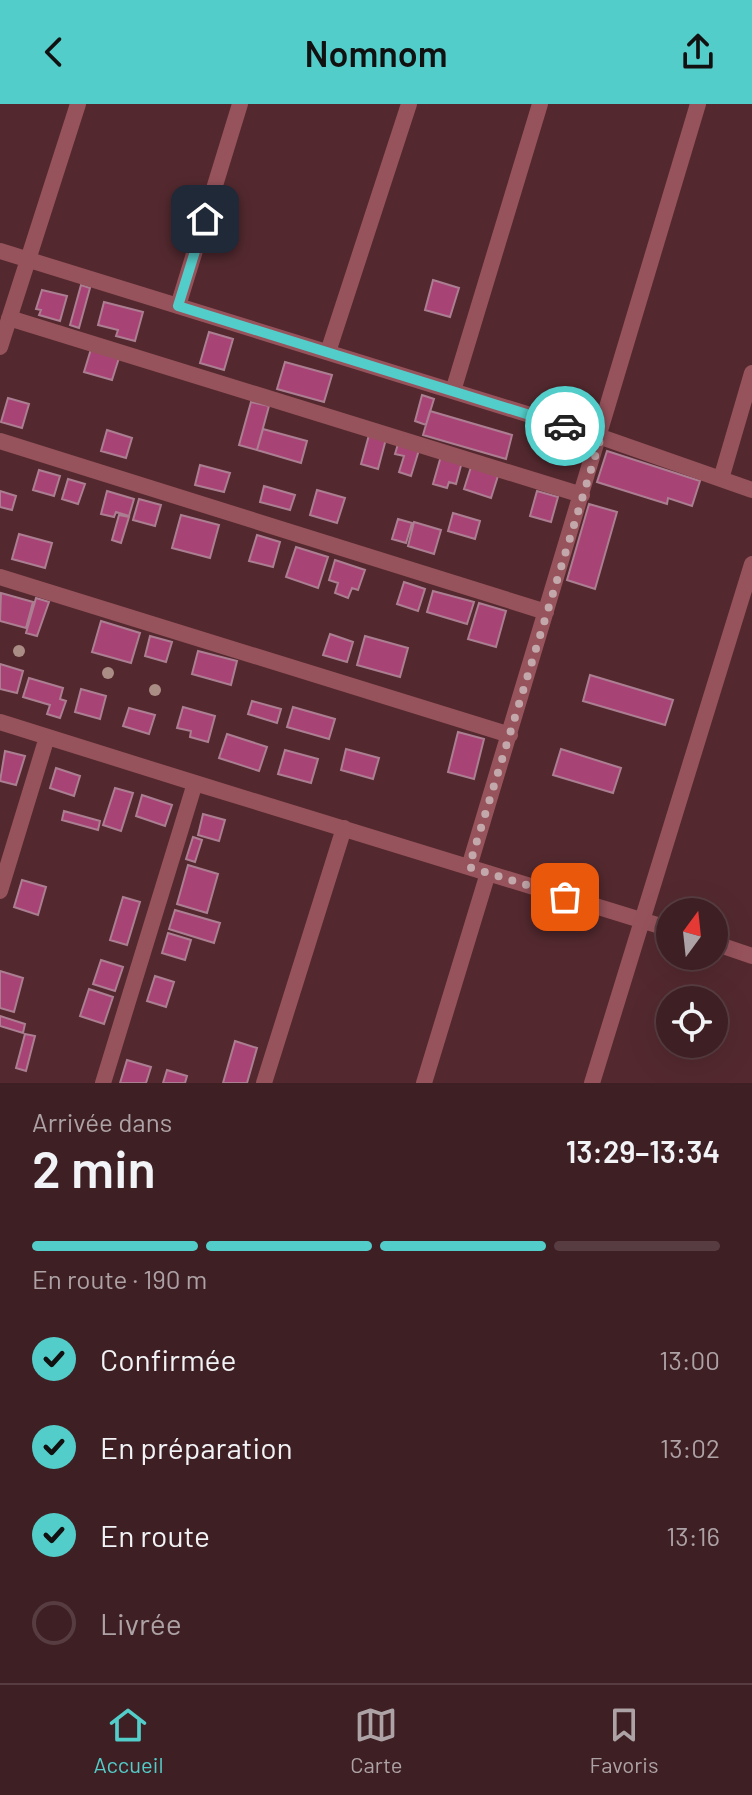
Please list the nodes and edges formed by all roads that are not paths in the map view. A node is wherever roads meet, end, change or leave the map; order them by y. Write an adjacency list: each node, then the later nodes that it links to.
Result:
1 (78, 104): 7 (street)
2 (240, 104): 8 (street)
3 (409, 104): 11 (street)
4 (540, 104): 13 (street)
5 (698, 104): 14 (street)
6 (0, 251): 7 (street)
7 (28, 261): 8 (street); 9 (street)
8 (178, 306): 11 (street)
9 (9, 318): 10 (street); 18 (street)
10 (0, 347)
11 (328, 352): 13 (street)
12 (752, 373): 16 (street)
13 (453, 391): 14 (street)
14 (601, 437): 16 (street); 18 (street)
15 (0, 441): 21 (street)
16 (721, 479): 17 (street)
17 (752, 490)
18 (582, 495): 21 (street)
19 (752, 564): 30 (street)
20 (0, 577): 23 (street)
21 (546, 612): 23 (street)
22 (0, 722): 24 (street)
23 (510, 735): 27 (street)
24 (47, 737): 25 (street); 29 (street)
25 (195, 783): 26 (street); 34 (street)
26 (344, 828): 27 (street); 35 (street)
27 (469, 867): 28 (street)
28 (488, 873): 30 (street); 36 (street)
29 (0, 891)
30 (642, 920): 31 (street); 37 (street)
31 (656, 924)
32 (728, 948): 33 (street)
33 (752, 956)
34 (103, 1083)
35 (264, 1083)
36 (424, 1083)
37 (592, 1083)

